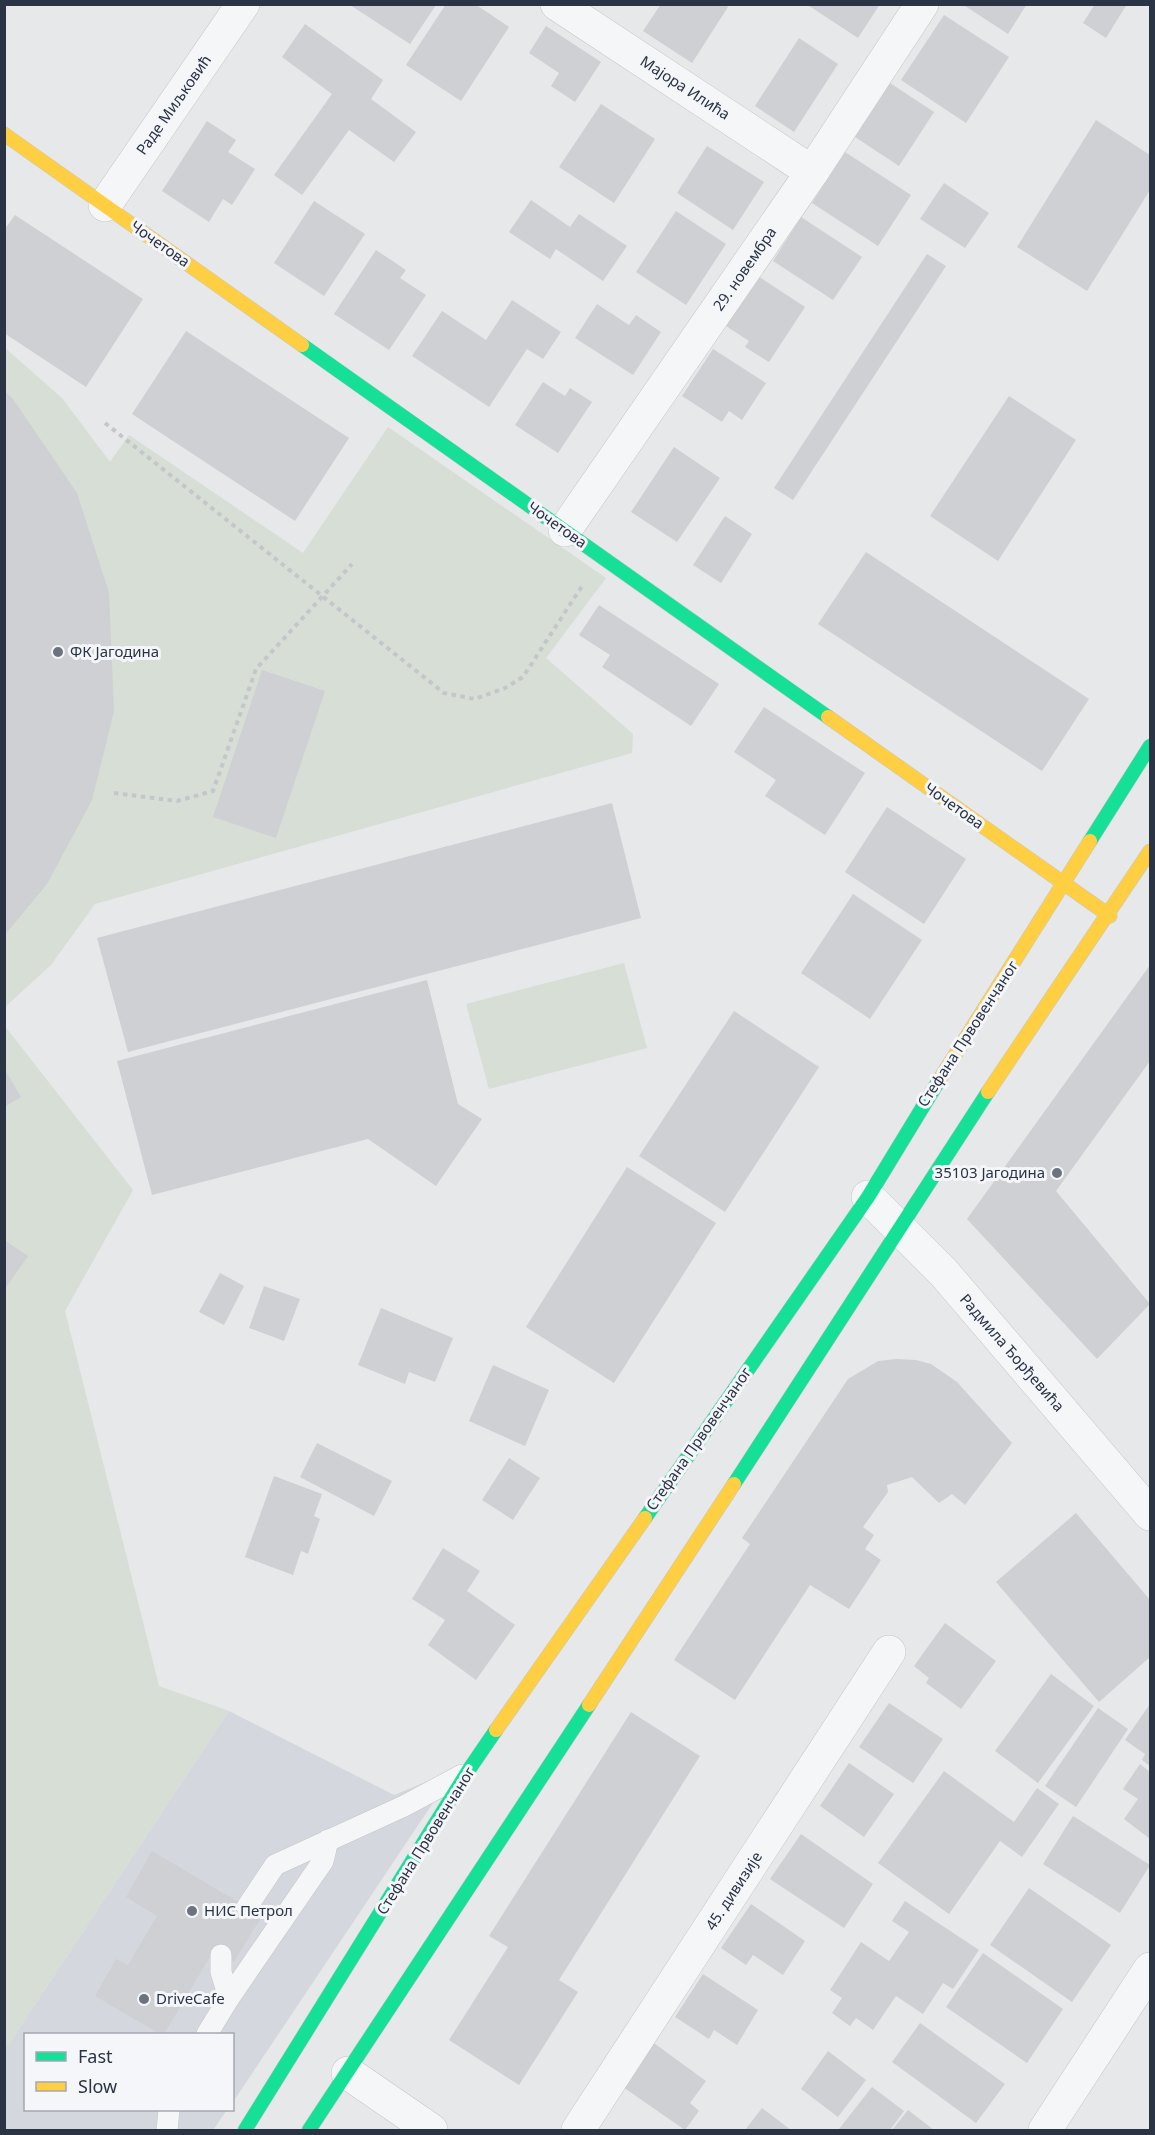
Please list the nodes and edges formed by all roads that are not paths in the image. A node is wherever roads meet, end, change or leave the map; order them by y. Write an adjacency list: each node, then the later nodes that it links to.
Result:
1 (243, 4): 6 (street, Раде Миљковић)
2 (557, 4): 5 (street, Мајора Илића)
3 (922, 4): 5 (street, 29. новембра)
4 (4, 134): 6 (street, Чочетова)
5 (812, 172): 7 (street, 29. новембра)
6 (105, 205): 7 (street, Чочетова)
7 (565, 530): 10 (street, Чочетова)
8 (1150, 746): 10 (street, Стефана Првовенчаног)
9 (1150, 851): 11 (street)
10 (1065, 884): 11 (street, Чочетова); 12 (street, Стефана Првовенчаног)
11 (1110, 916): 13 (street)
12 (868, 1197): 13 (street, Радмила Ђорђевића); 16 (street, Стефана Првовенчаног)
13 (901, 1230): 14 (street, Радмила Ђорђевића); 23 (street)
14 (1150, 1514)
15 (890, 1652): 29 (street, 45. дивизије)
16 (468, 1771): 17 (lane); 26 (street, Стефана Првовенчаног)
17 (328, 1840): 18 (lane); 21 (lane)
18 (247, 1907)
19 (221, 1955): 21 (lane)
20 (1150, 1969): 30 (street)
21 (229, 1998): 22 (lane)
22 (208, 2033)
23 (348, 2073): 27 (street); 28 (street)
24 (169, 2111): 25 (lane)
25 (168, 2130)
26 (245, 2130)
27 (309, 2130)
28 (431, 2130)
29 (578, 2130)
30 (1045, 2130)

